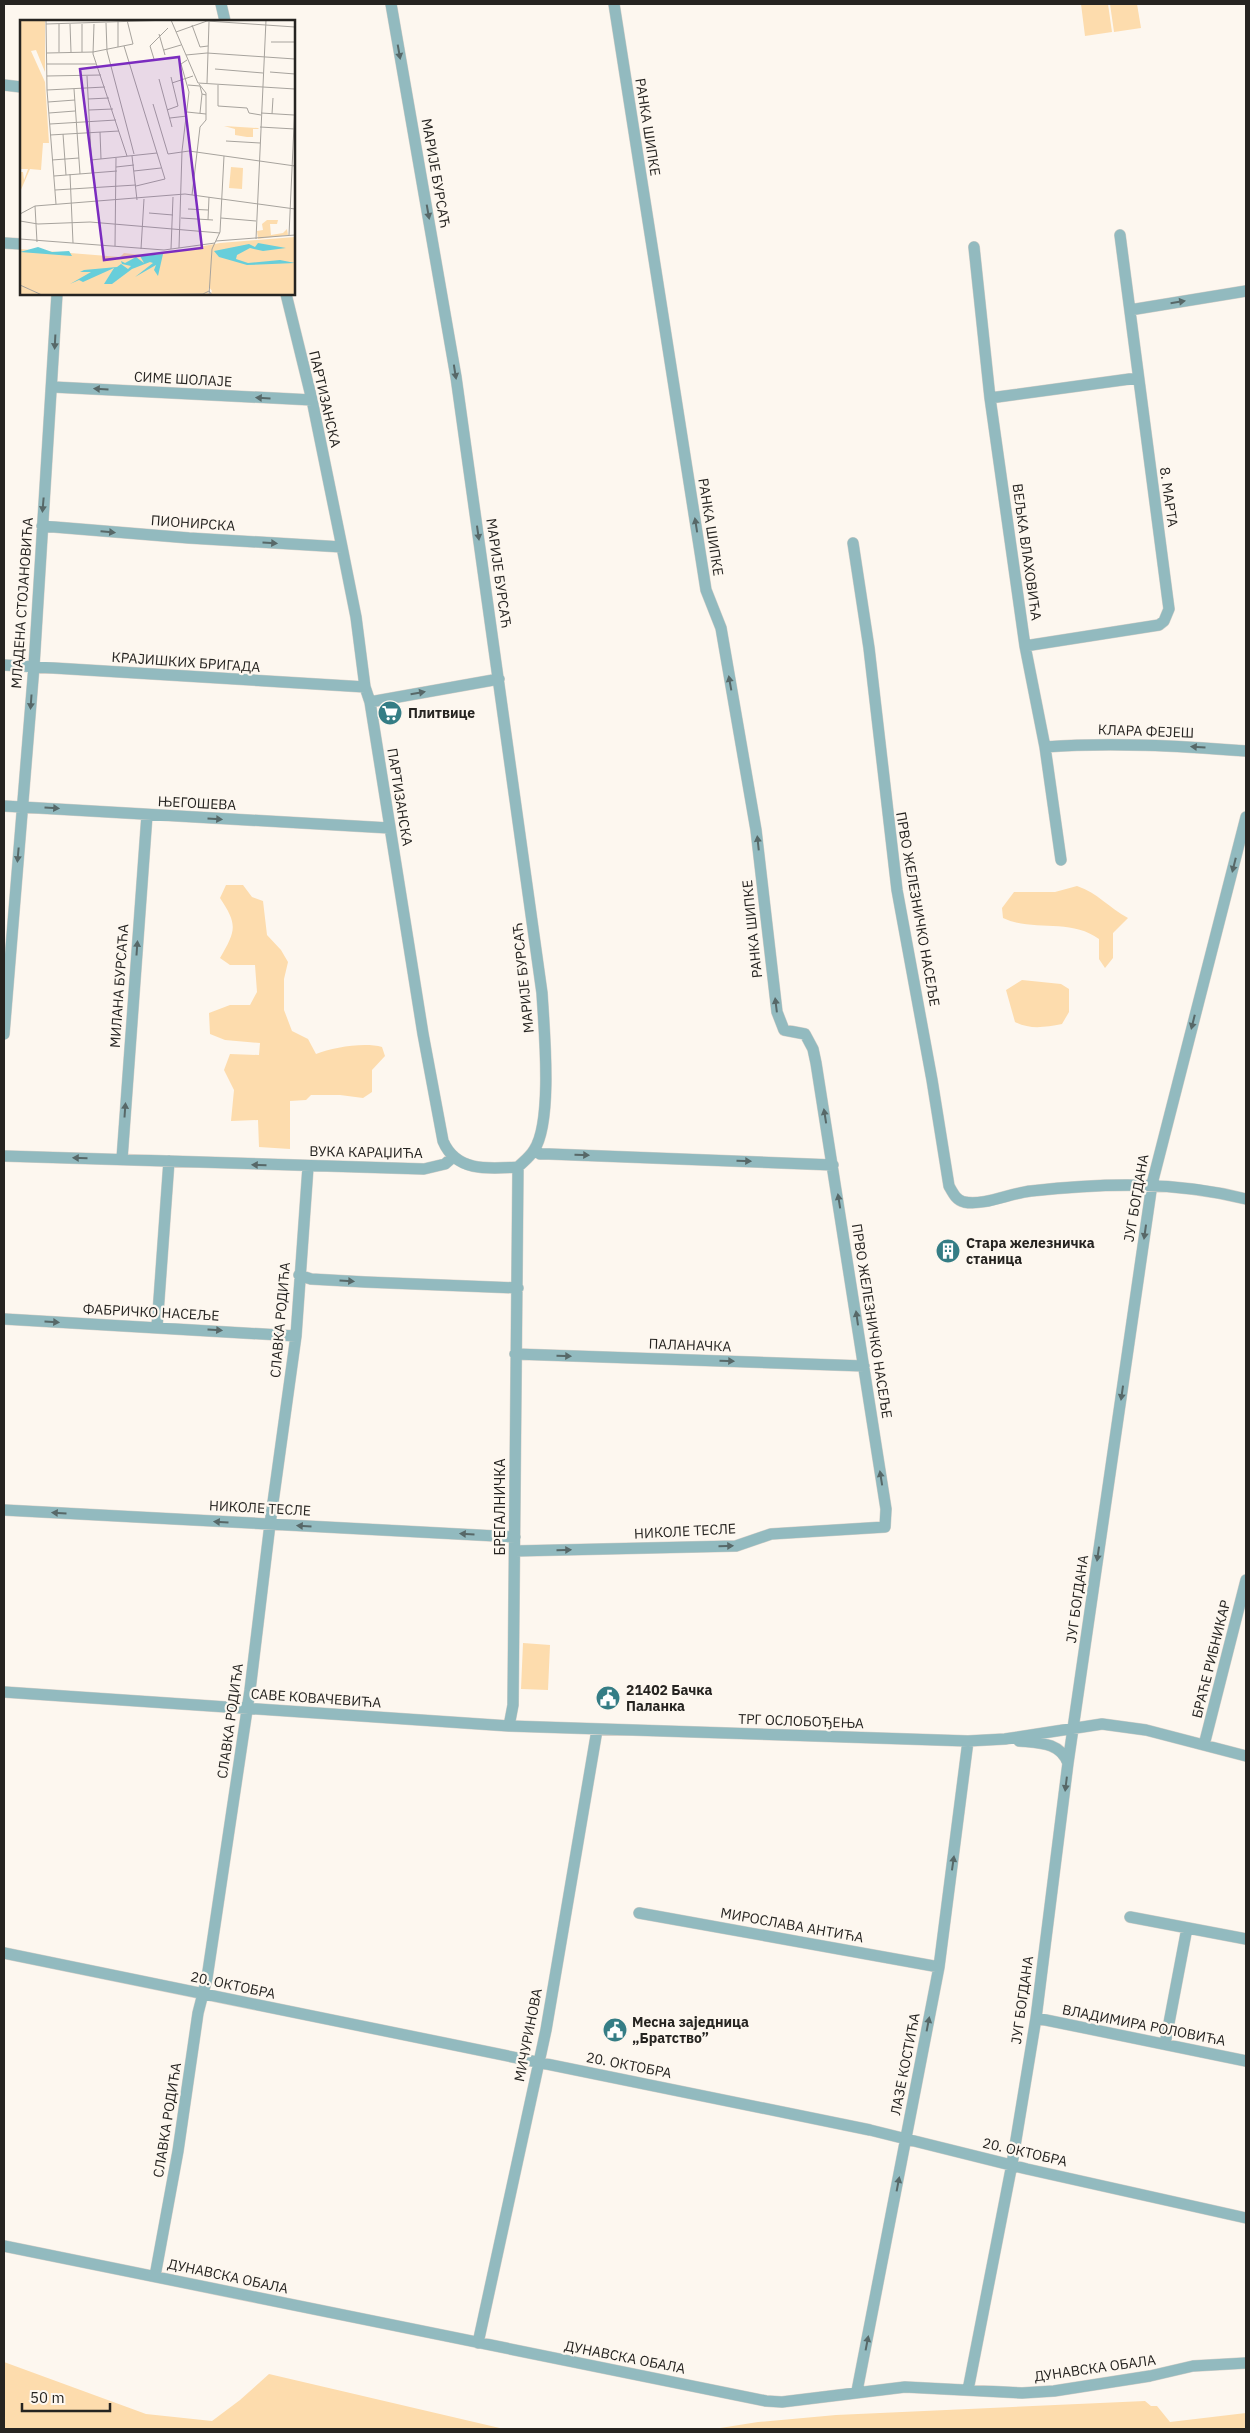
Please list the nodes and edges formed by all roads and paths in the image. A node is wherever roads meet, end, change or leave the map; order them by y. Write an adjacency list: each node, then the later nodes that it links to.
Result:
1 (221, 4): 4 (street)
2 (391, 4): 25 (street, МАРИЈЕ БУРСАЋ, one-way to 25)
3 (614, 4): 37 (street, РАНКА ШИПКЕ, one-way to 3)
4 (226, 20)
5 (4, 85): 6 (street)
6 (20, 87)
7 (1120, 235): 14 (street, 8. МАРТА)
8 (4, 243): 9 (street)
9 (20, 244)
10 (974, 247): 17 (street, ВЕЉКА ВЛАХОВИЋА)
11 (1246, 291): 14 (street, one-way to 11)
12 (57, 295): 16 (street, МЛАДЕНА СТОЈАНОВИЋА, one-way to 16)
13 (286, 295): 18 (street, ПАРТИЗАНСКА)
14 (1130, 310): 15 (street, 8. МАРТА)
15 (1137, 378): 17 (street); 22 (street, 8. МАРТА)
16 (53, 387): 18 (street, СИМЕ ШОЛАЈЕ, one-way to 16); 19 (street, МЛАДЕНА СТОЈАНОВИЋА, one-way to 19)
17 (990, 398): 22 (street, ВЕЉКА ВЛАХОВИЋА)
18 (312, 400): 21 (street, ПАРТИЗАНСКА)
19 (42, 526): 21 (street, ПИОНИРСКА, one-way to 21); 24 (street, МЛАДЕНА СТОЈАНОВИЋА)
20 (852, 543): 46 (street, ПРВО ЖЕЛЕЗНИЧКО НАСЕЉЕ)
21 (342, 547): 26 (street, ПАРТИЗАНСКА)
22 (1025, 646): 28 (street, ВЕЉКА ВЛАХОВИЋА)
23 (4, 665): 24 (street, КРАЈИШКИХ БРИГАДА)
24 (34, 666): 26 (street, КРАЈИШКИХ БРИГАДА); 31 (street, МЛАДЕНА СТОЈАНОВИЋА, one-way to 31)
25 (499, 680): 27 (street, one-way to 25); 38 (street, МАРИЈЕ БУРСАЋ)
26 (365, 687): 27 (street, ПАРТИЗАНСКА)
27 (370, 702): 34 (street, ПАРТИЗАНСКА)
28 (1045, 747): 29 (street, КЛАРА ФЕЈЕШ, one-way to 28); 35 (street, ВЕЉКА ВЛАХОВИЋА)
29 (1246, 751)
30 (4, 806): 31 (street, ЊЕГОШЕВА)
31 (22, 806): 32 (street, ЊЕГОШЕВА, one-way to 32); 36 (street, МЛАДЕНА СТОЈАНОВИЋА, one-way to 36)
32 (147, 815): 34 (street, ЊЕГОШЕВА, one-way to 34); 41 (street, МИЛАНА БУРСАЋА, one-way to 32)
33 (1246, 817): 46 (street, ЈУГ БОГДАНА, one-way to 46)
34 (389, 828): 40 (street, ПАРТИЗАНСКА)
35 (1061, 860)
36 (4, 1034)
37 (805, 1034): 43 (street, ПРВО ЖЕЛЕЗНИЧКО НАСЕЉЕ, one-way to 37)
38 (535, 1149): 43 (street, one-way to 43); 45 (street)
39 (4, 1156): 41 (street, ВУКА КАРАЏИЋА, one-way to 39)
40 (453, 1157): 44 (street, ВУКА КАРАЏИЋА); 45 (street)
41 (122, 1159): 42 (street, ВУКА КАРАЏИЋА)
42 (169, 1161): 44 (street, ВУКА КАРАЏИЋА, one-way to 42); 51 (street)
43 (833, 1165): 54 (street, ПРВО ЖЕЛЕЗНИЧКО НАСЕЉЕ, one-way to 43)
44 (308, 1167): 48 (street, СЛАВКА РОДИЋА)
45 (518, 1167): 49 (street, БРЕГАЛНИЧКА)
46 (1152, 1184): 47 (street); 64 (street, ЈУГ БОГДАНА, one-way to 64)
47 (1246, 1199)
48 (299, 1276): 49 (street, one-way to 49); 52 (street, СЛАВКА РОДИЋА)
49 (518, 1288): 53 (street, БРЕГАЛНИЧКА)
50 (4, 1319): 51 (street, ФАБРИЧКО НАСЕЉЕ, one-way to 51)
51 (157, 1327): 52 (street, ФАБРИЧКО НАСЕЉЕ, one-way to 52)
52 (296, 1336): 56 (street, СЛАВКА РОДИЋА)
53 (516, 1354): 54 (street, ПАЛАНАЧКА, one-way to 54); 58 (street, БРЕГАЛНИЧКА)
54 (864, 1366): 57 (street, ПРВО ЖЕЛЕЗНИЧКО НАСЕЉЕ, one-way to 54)
55 (4, 1510): 56 (street, НИКОЛЕ ТЕСЛЕ, one-way to 55)
56 (270, 1524): 58 (street, НИКОЛЕ ТЕСЛЕ, one-way to 56); 62 (street, СЛАВКА РОДИЋА)
57 (885, 1527): 59 (street, НИКОЛЕ ТЕСЛЕ, one-way to 57)
58 (515, 1537): 59 (street, БРЕГАЛНИЧКА)
59 (515, 1551): 63 (street, БРЕГАЛНИЧКА)
60 (1246, 1580): 68 (street, БРАЋЕ РИБНИКАР)
61 (4, 1692): 62 (street, САВЕ КОВАЧЕВИЋА)
62 (247, 1708): 63 (street, САВЕ КОВАЧЕВИЋА); 77 (street, СЛАВКА РОДИЋА)
63 (510, 1726): 65 (street, САВЕ КОВАЧЕВИЋА)
64 (1074, 1727): 66 (street, ТРГ ОСЛОБОЂЕЊА); 68 (street, ТРГ ОСЛОБОЂЕЊА); 70 (street, ЈУГ БОГДАНА)
65 (597, 1730): 67 (street, ТРГ ОСЛОБОЂЕЊА); 81 (street, МИЧУРИНОВА)
66 (1005, 1739): 67 (street, ТРГ ОСЛОБОЂЕЊА); 70 (street, ТРГ ОСЛОБОЂЕЊА)
67 (968, 1741): 76 (street, ЛАЗЕ КОСТИЋА, one-way to 67)
68 (1204, 1745): 69 (street, ТРГ ОСЛОБОЂЕЊА)
69 (1246, 1756)
70 (1068, 1763): 78 (street, ЈУГ БОГДАНА, one-way to 78)
71 (640, 1913): 76 (street, МИРОСЛАВА АНТИЋА)
72 (1130, 1917): 73 (street)
73 (1188, 1928): 74 (street); 79 (street)
74 (1246, 1939)
75 (4, 1954): 77 (street, 20. ОКТОБРА)
76 (939, 1967): 82 (street, ЛАЗЕ КОСТИЋА, one-way to 76)
77 (203, 1994): 81 (street, 20. ОКТОБРА); 86 (street, СЛАВКА РОДИЋА)
78 (1036, 2018): 79 (street, ВЛАДИМИРА РОЛОВИЋА); 83 (street, ЈУГ БОГДАНА)
79 (1165, 2044): 80 (street, ВЛАДИМИРА РОЛОВИЋА)
80 (1246, 2061)
81 (538, 2063): 82 (street, 20. ОКТОБРА); 87 (street, МИЧУРИНОВА)
82 (906, 2140): 83 (street, 20. ОКТОБРА); 90 (street, ЛАЗЕ КОСТИЋА, one-way to 82)
83 (1012, 2164): 84 (street, 20. ОКТОБРА); 89 (street, ЈУГ БОГДАНА)
84 (1246, 2218)
85 (4, 2246): 86 (street, ДУНАВСКА ОБАЛА)
86 (155, 2276): 87 (street, ДУНАВСКА ОБАЛА)
87 (478, 2343): 90 (street, ДУНАВСКА ОБАЛА)
88 (1246, 2363): 89 (street, ДУНАВСКА ОБАЛА)
89 (968, 2390): 90 (street, ДУНАВСКА ОБАЛА)
90 (857, 2391)

